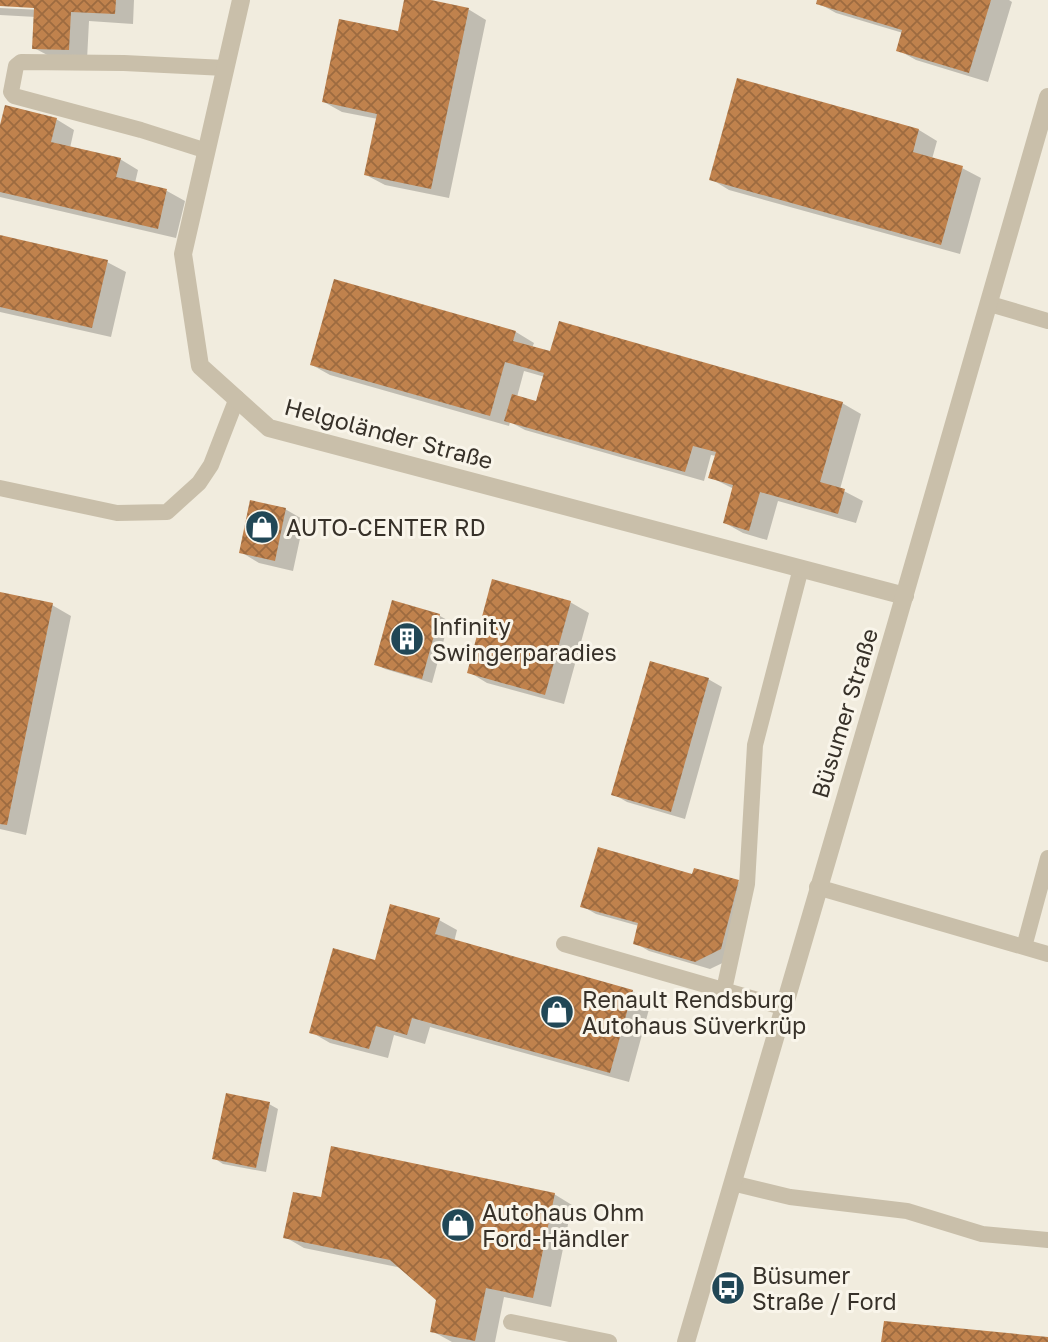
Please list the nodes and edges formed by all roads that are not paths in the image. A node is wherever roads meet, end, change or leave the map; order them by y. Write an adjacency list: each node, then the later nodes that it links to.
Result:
1 (241, 0): 2 (street, Helgoländer Straße)
2 (225, 68): 4 (street, Helgoländer Straße); 4 (lane)
3 (1048, 97): 5 (street, Büsumer Straße)
4 (207, 151): 7 (street, Helgoländer Straße)
5 (990, 304): 6 (lane); 10 (street, Büsumer Straße)
6 (1048, 321)
7 (237, 398): 8 (lane); 9 (street, Helgoländer Straße)
8 (0, 488)
9 (801, 568): 10 (street, Helgoländer Straße); 16 (lane)
10 (905, 596): 12 (street, Büsumer Straße)
11 (1048, 858): 14 (lane)
12 (817, 887): 14 (lane); 17 (street, Büsumer Straße)
13 (564, 944): 16 (lane)
14 (1024, 947): 15 (lane)
15 (1048, 954)
16 (724, 990): 17 (lane)
17 (782, 1007): 18 (street, Büsumer Straße)
18 (732, 1183): 19 (lane); 22 (street, Büsumer Straße)
19 (1048, 1240)
20 (511, 1322): 21 (lane)
21 (609, 1342)
22 (686, 1342)

